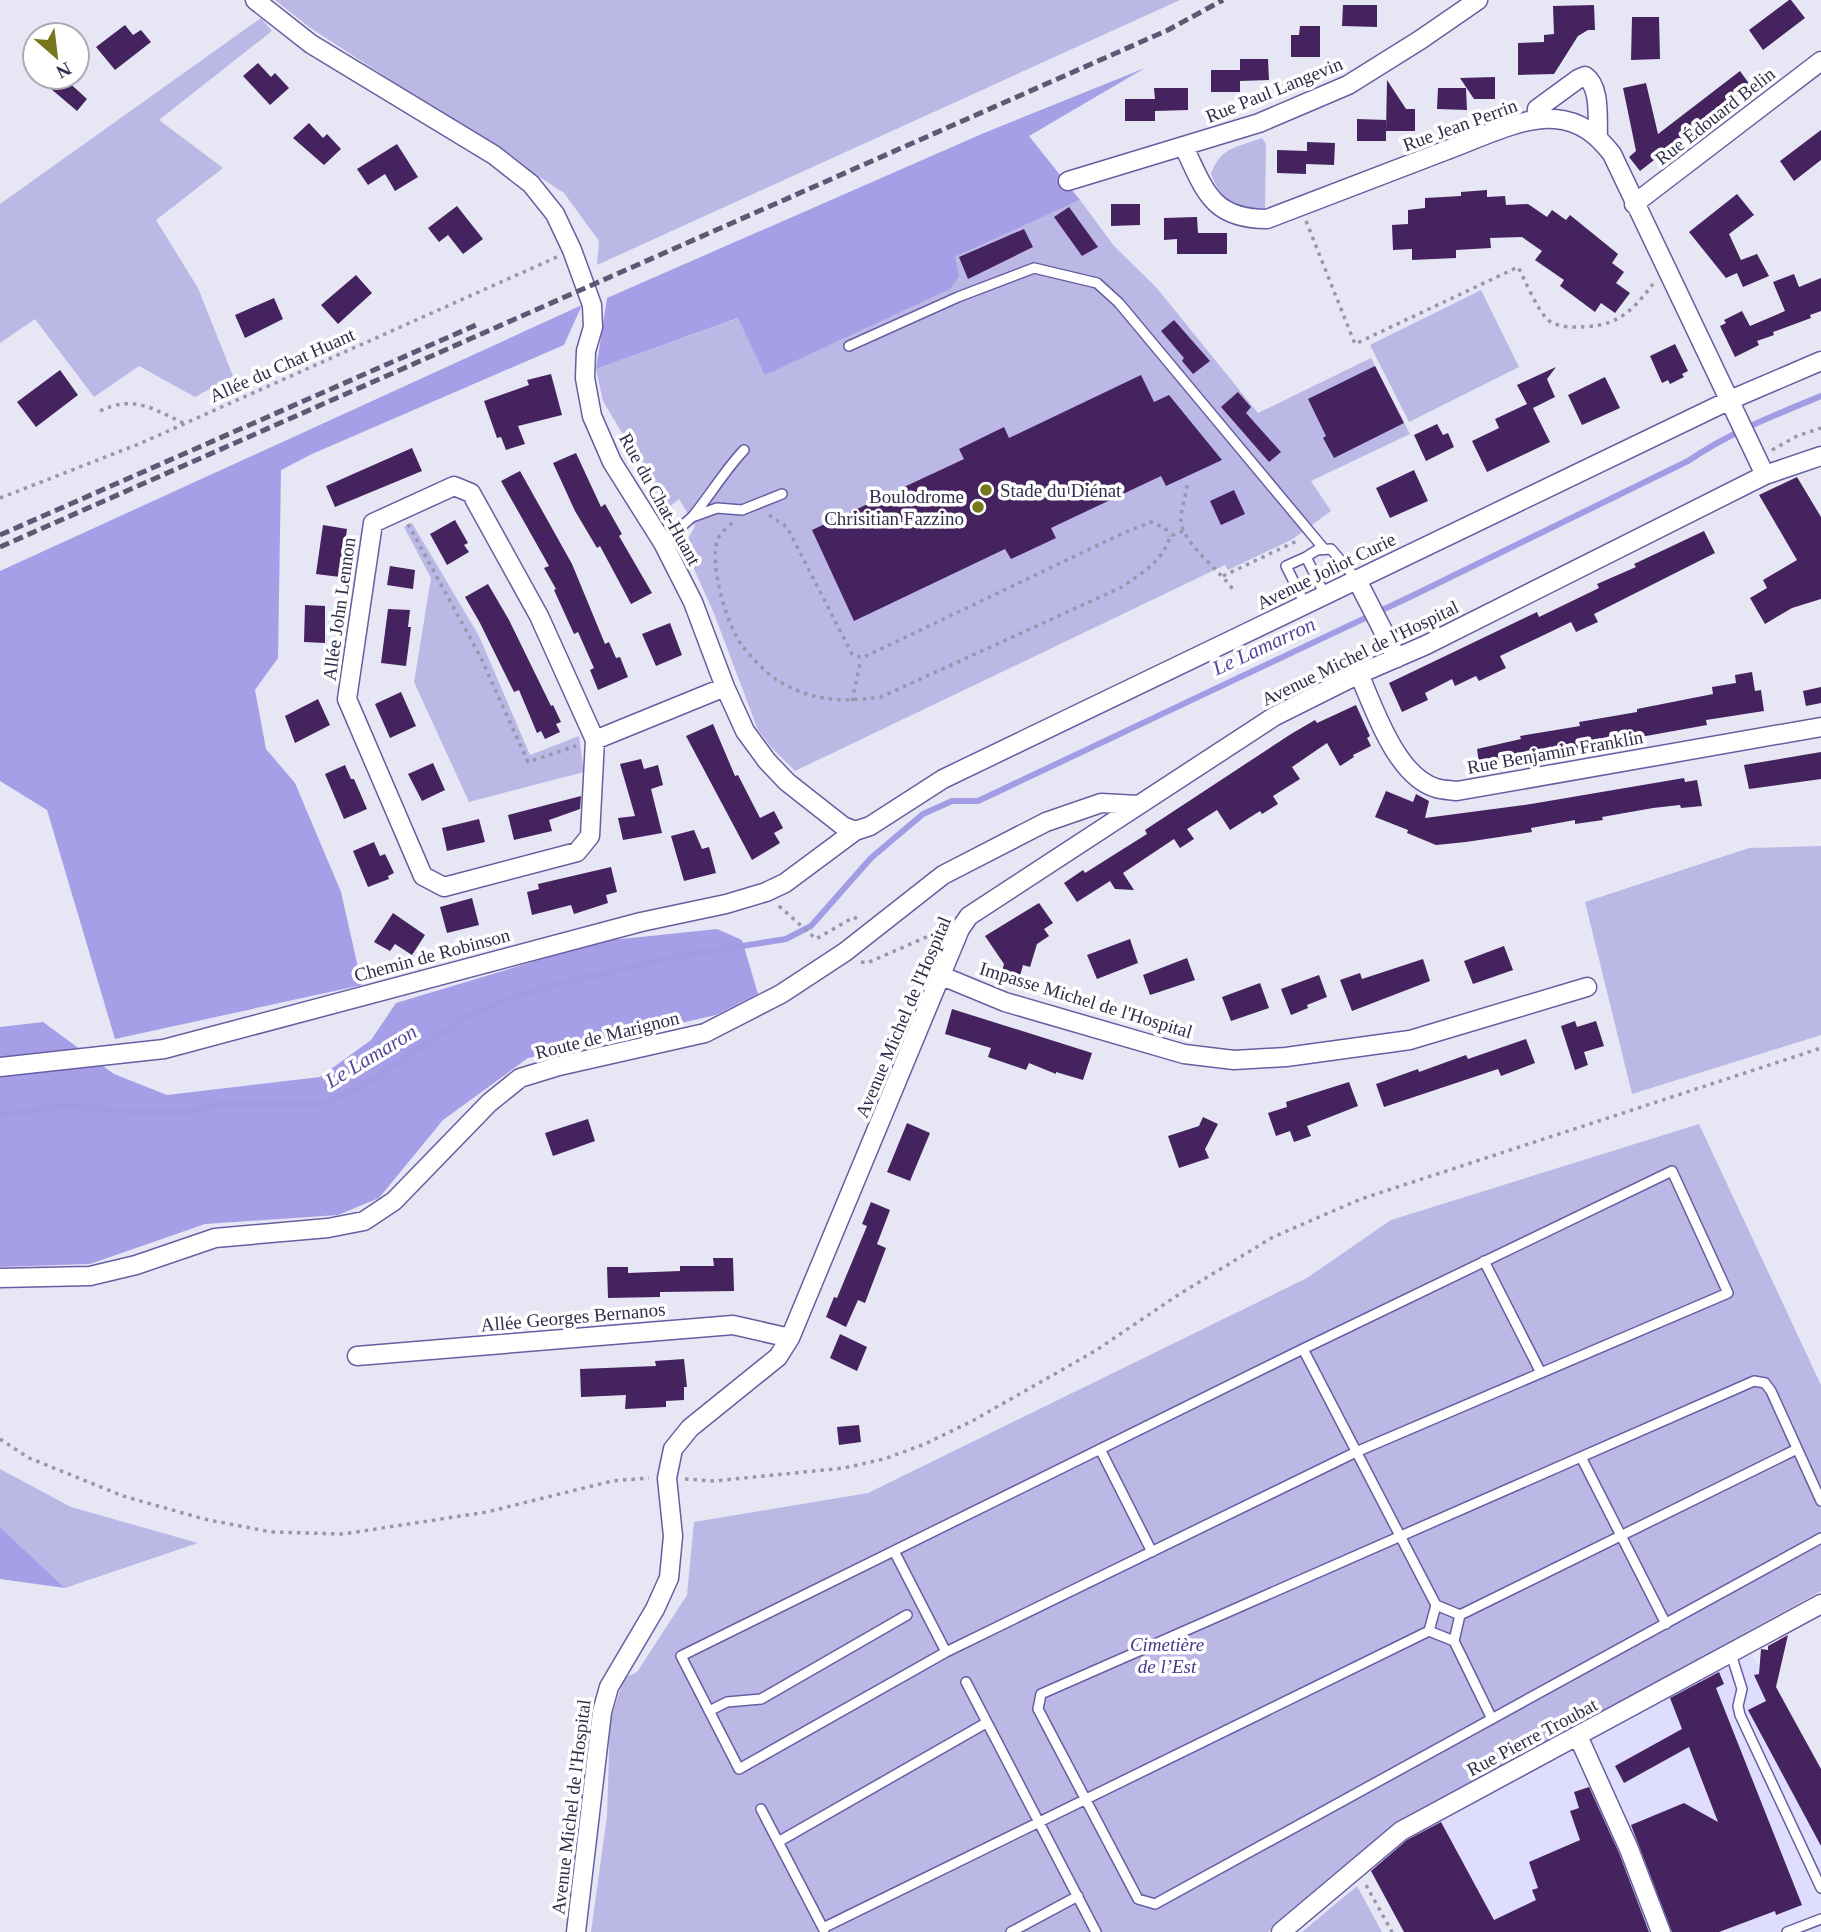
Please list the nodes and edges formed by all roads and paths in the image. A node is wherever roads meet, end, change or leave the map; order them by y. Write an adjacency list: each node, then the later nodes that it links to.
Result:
1 (255, 0): 10 (street, Rue du Chat-Huant)
2 (1478, 0): 6 (street, Rue Paul Langevin)
3 (1821, 61): 8 (street, Rue Édouard Belin)
4 (1536, 120): 5 (street, Rue Jean Perrin); 5 (street); 9 (street, Rue Jean Perrin)
5 (1598, 136): 8 (street)
6 (1184, 147): 7 (street, Rue Paul Langevin); 9 (street, Rue Jean Perrin)
7 (1068, 181)
8 (1634, 204): 11 (street)
9 (1301, 206): 11 (path)
10 (572, 250): 16 (path, Allée du Chat Huant); 30 (street, Rue du Chat-Huant)
11 (1665, 268): 14 (street)
12 (849, 346): 31 (lane)
13 (1821, 361): 14 (street, Avenue Joliot Curie)
14 (1730, 400): 19 (street); 33 (street, Avenue Joliot Curie)
15 (100, 411): 16 (path)
16 (183, 423): 24 (path, Allée du Chat Huant)
17 (1821, 429): 19 (path)
18 (744, 450): 27 (lane)
19 (1755, 453): 21 (street)
20 (1821, 456): 21 (street, Avenue Michel de l'Hospital)
21 (1765, 475): 38 (street, Avenue Michel de l'Hospital)
22 (1186, 485): 28 (path)
23 (782, 494): 26 (lane)
24 (0, 498)
25 (401, 510): 45 (path); 45 (street, Allée John Lennon); 45 (street, Allée John Lennon)
26 (752, 510): 27 (lane); 40 (path); 43 (path)
27 (692, 517): 30 (lane)
28 (1182, 531): 29 (path); 34 (path)
29 (1170, 536): 40 (path); 43 (path)
30 (663, 543): 42 (street, Rue du Chat-Huant)
31 (1324, 550): 32 (lane); 33 (lane)
32 (1306, 557): 35 (lane); 36 (lane)
33 (1357, 580): 35 (street, Avenue Joliot Curie); 37 (street)
34 (1234, 591)
35 (1325, 595): 36 (street, Avenue Joliot Curie)
36 (1305, 604): 47 (street, Avenue Joliot Curie)
37 (1390, 628): 38 (path); 39 (street)
38 (1426, 645): 39 (street, Avenue Michel de l'Hospital)
39 (1397, 657): 41 (street, Avenue Michel de l'Hospital)
40 (862, 658): 43 (path)
41 (1359, 674): 44 (street, Rue Benjamin Franklin); 46 (street, Avenue Michel de l'Hospital)
42 (725, 687): 45 (street); 47 (street, Rue du Chat-Huant)
43 (852, 701)
44 (1821, 727)
45 (595, 740)
46 (1138, 805): 49 (street, Avenue Michel de l'Hospital); 50 (street, Route de Marignon)
47 (855, 831): 55 (street, Chemin de Robinson)
48 (792, 920): 50 (path)
49 (960, 929): 51 (path); 52 (street, Avenue Michel de l'Hospital)
50 (876, 930): 51 (street, Route de Marignon)
51 (848, 950): 57 (street, Route de Marignon)
52 (942, 976): 53 (street, Impasse Michel de l'Hospital); 58 (street, Avenue Michel de l'Hospital)
53 (1587, 986)
54 (1821, 1048): 67 (path)
55 (0, 1067)
56 (1484, 1261): 59 (lane); 61 (lane); 61 (lane)
57 (0, 1278)
58 (790, 1338): 60 (street, Allée Georges Bernanos); 67 (street, Avenue Michel de l'Hospital)
59 (1303, 1349): 63 (lane); 65 (lane)
60 (357, 1356)
61 (1541, 1373): 65 (lane)
62 (0, 1439): 67 (path)
63 (1101, 1449): 72 (lane); 73 (lane)
64 (1797, 1449): 66 (lane); 68 (lane); 69 (lane)
65 (1356, 1452): 70 (lane); 73 (lane)
66 (1581, 1457): 69 (lane); 70 (lane)
67 (667, 1478): 97 (street, Avenue Michel de l'Hospital)
68 (1821, 1501)
69 (1620, 1536): 77 (lane); 78 (lane)
70 (1400, 1537): 75 (lane); 88 (lane)
71 (1821, 1538): 78 (lane)
72 (894, 1551): 81 (lane); 84 (lane)
73 (1152, 1552): 81 (lane)
74 (1821, 1604): 82 (street, Rue Pierre Troubat)
75 (1436, 1605): 77 (lane); 79 (lane)
76 (907, 1615): 84 (lane)
77 (1460, 1615): 80 (lane)
78 (1666, 1624): 85 (lane)
79 (1429, 1630): 80 (lane); 88 (lane)
80 (1454, 1641): 85 (lane)
81 (946, 1652): 84 (lane)
82 (1731, 1654): 87 (street, Rue Pierre Troubat); 93 (lane)
83 (966, 1682): 86 (lane)
84 (709, 1711)
85 (1492, 1719): 88 (lane)
86 (986, 1723): 90 (lane); 91 (lane)
87 (1578, 1736): 92 (street, Rue Pierre Troubat); 102 (street)
88 (1085, 1798): 90 (lane)
89 (761, 1809): 91 (lane)
90 (1038, 1822): 94 (lane); 96 (lane)
91 (778, 1842): 96 (lane)
92 (1357, 1868): 100 (street, Rue Pierre Troubat); 101 (path)
93 (1821, 1888)
94 (1077, 1896): 98 (lane); 99 (lane)
95 (1821, 1919): 103 (lane)
96 (824, 1930)
97 (576, 1932)
98 (1011, 1932)
99 (1096, 1932)
100 (1281, 1932)
101 (1392, 1932)
102 (1661, 1932)
103 (1787, 1932)

